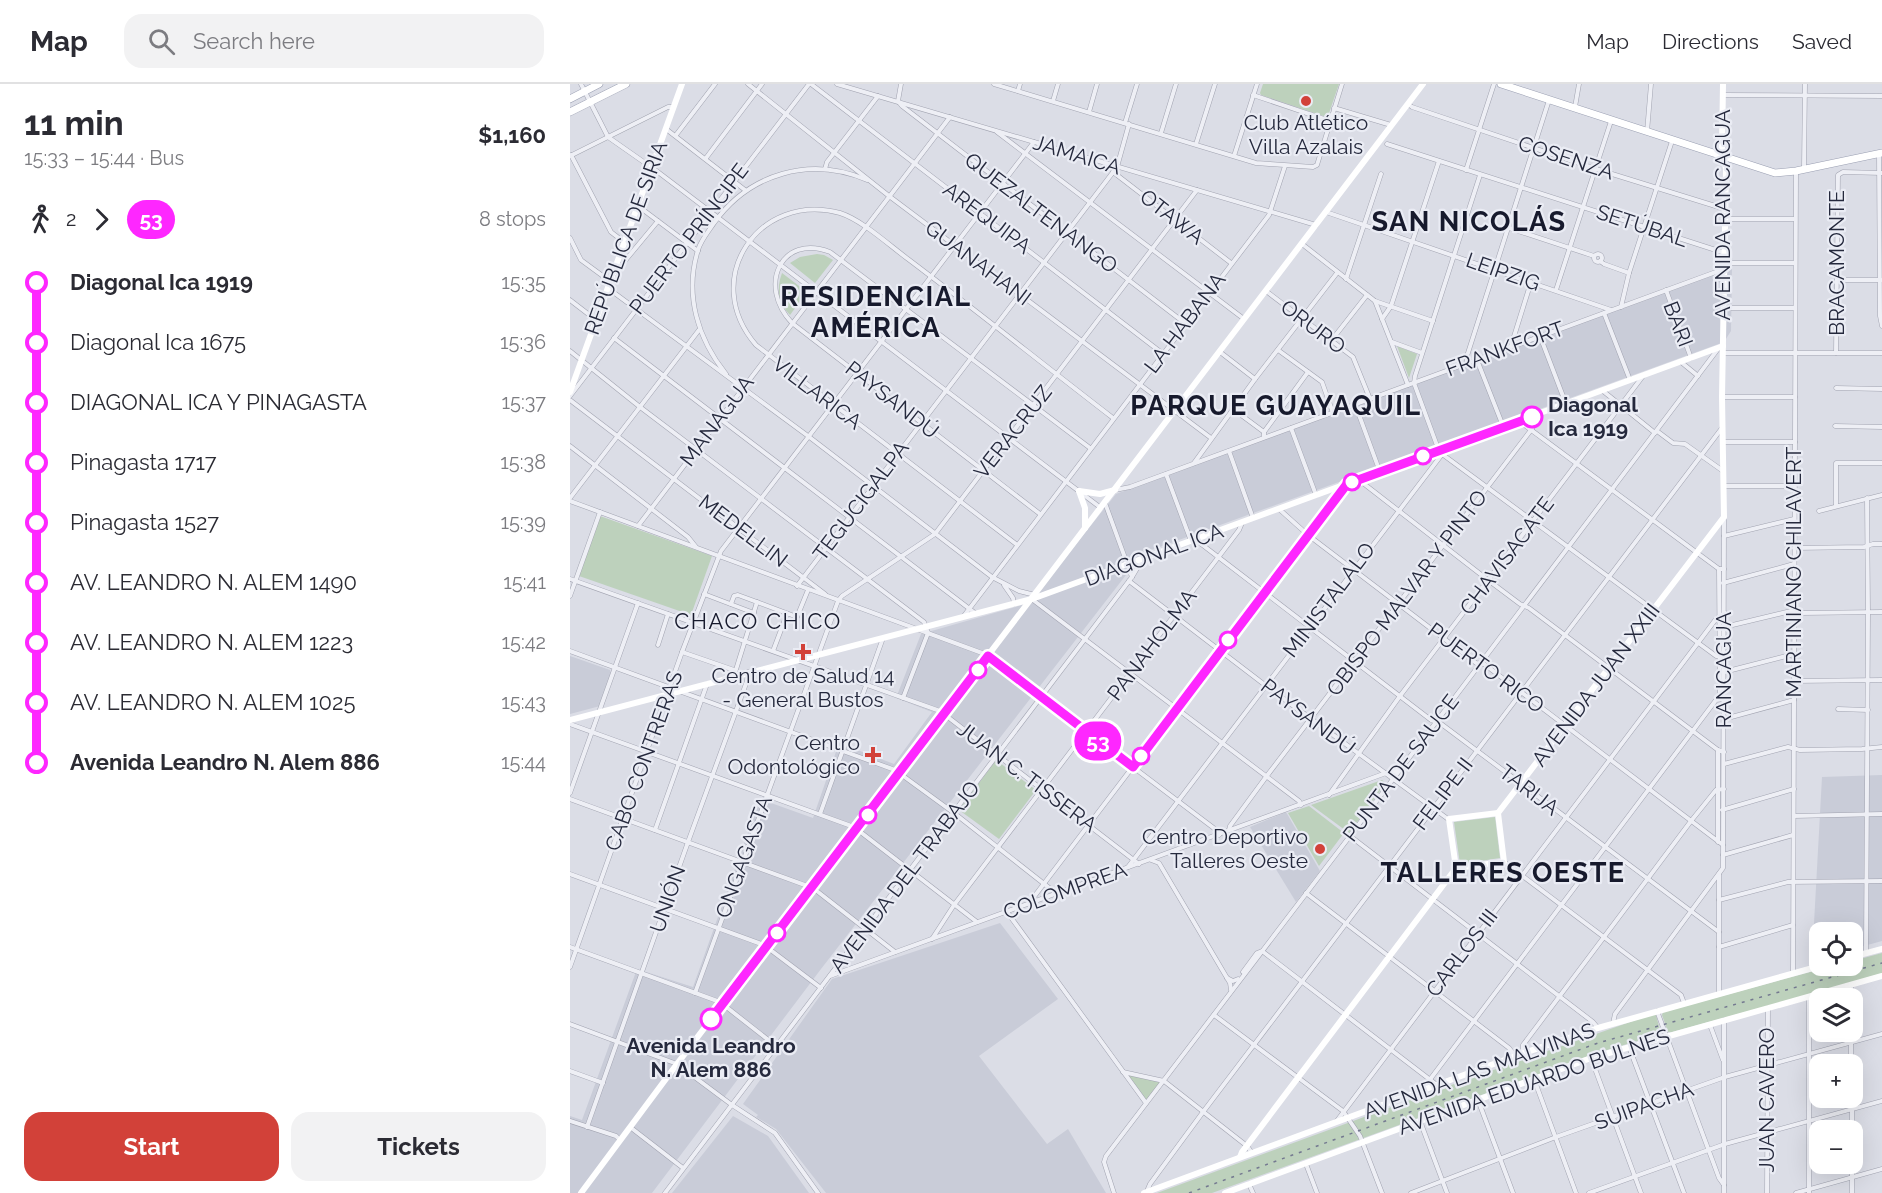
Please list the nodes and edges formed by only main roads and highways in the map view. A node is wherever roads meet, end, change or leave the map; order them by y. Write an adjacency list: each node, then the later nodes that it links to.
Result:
1 (599, 84): 8 (main road)
2 (626, 84): 9 (main road)
3 (682, 84): 13 (main road, REPÚBLICA DE SIRIA)
4 (1424, 84): 14 (main road)
5 (1501, 84): 7 (main road)
6 (1723, 84): 11 (main road, AVENIDA RANCAGUA)
7 (1509, 85): 11 (main road)
8 (570, 99)
9 (570, 112)
10 (1881, 153): 11 (main road)
11 (1723, 157): 12 (main road, AVENIDA RANCAGUA)
12 (1721, 349): 16 (main road, DIAGONAL ICA); 18 (main road, AVENIDA JUAN XXIII)
13 (570, 394)
14 (1115, 490): 15 (main road); 15 (main road)
15 (1085, 528): 16 (main road)
16 (1034, 597): 17 (main road, DIAGONAL ICA); 26 (main road)
17 (570, 722)
18 (1498, 813): 19 (main road); 19 (main road)
19 (1456, 868): 24 (main road)
20 (1882, 949): 21 (main road)
21 (1863, 954)
22 (1809, 969): 24 (main road, AVENIDA LAS MALVINAS)
23 (1882, 976): 27 (main road, AVENIDA EDUARDO BULNES)
24 (1240, 1157): 25 (main road, AVENIDA LAS MALVINAS)
25 (1146, 1192)
26 (581, 1193)
27 (1225, 1193)

